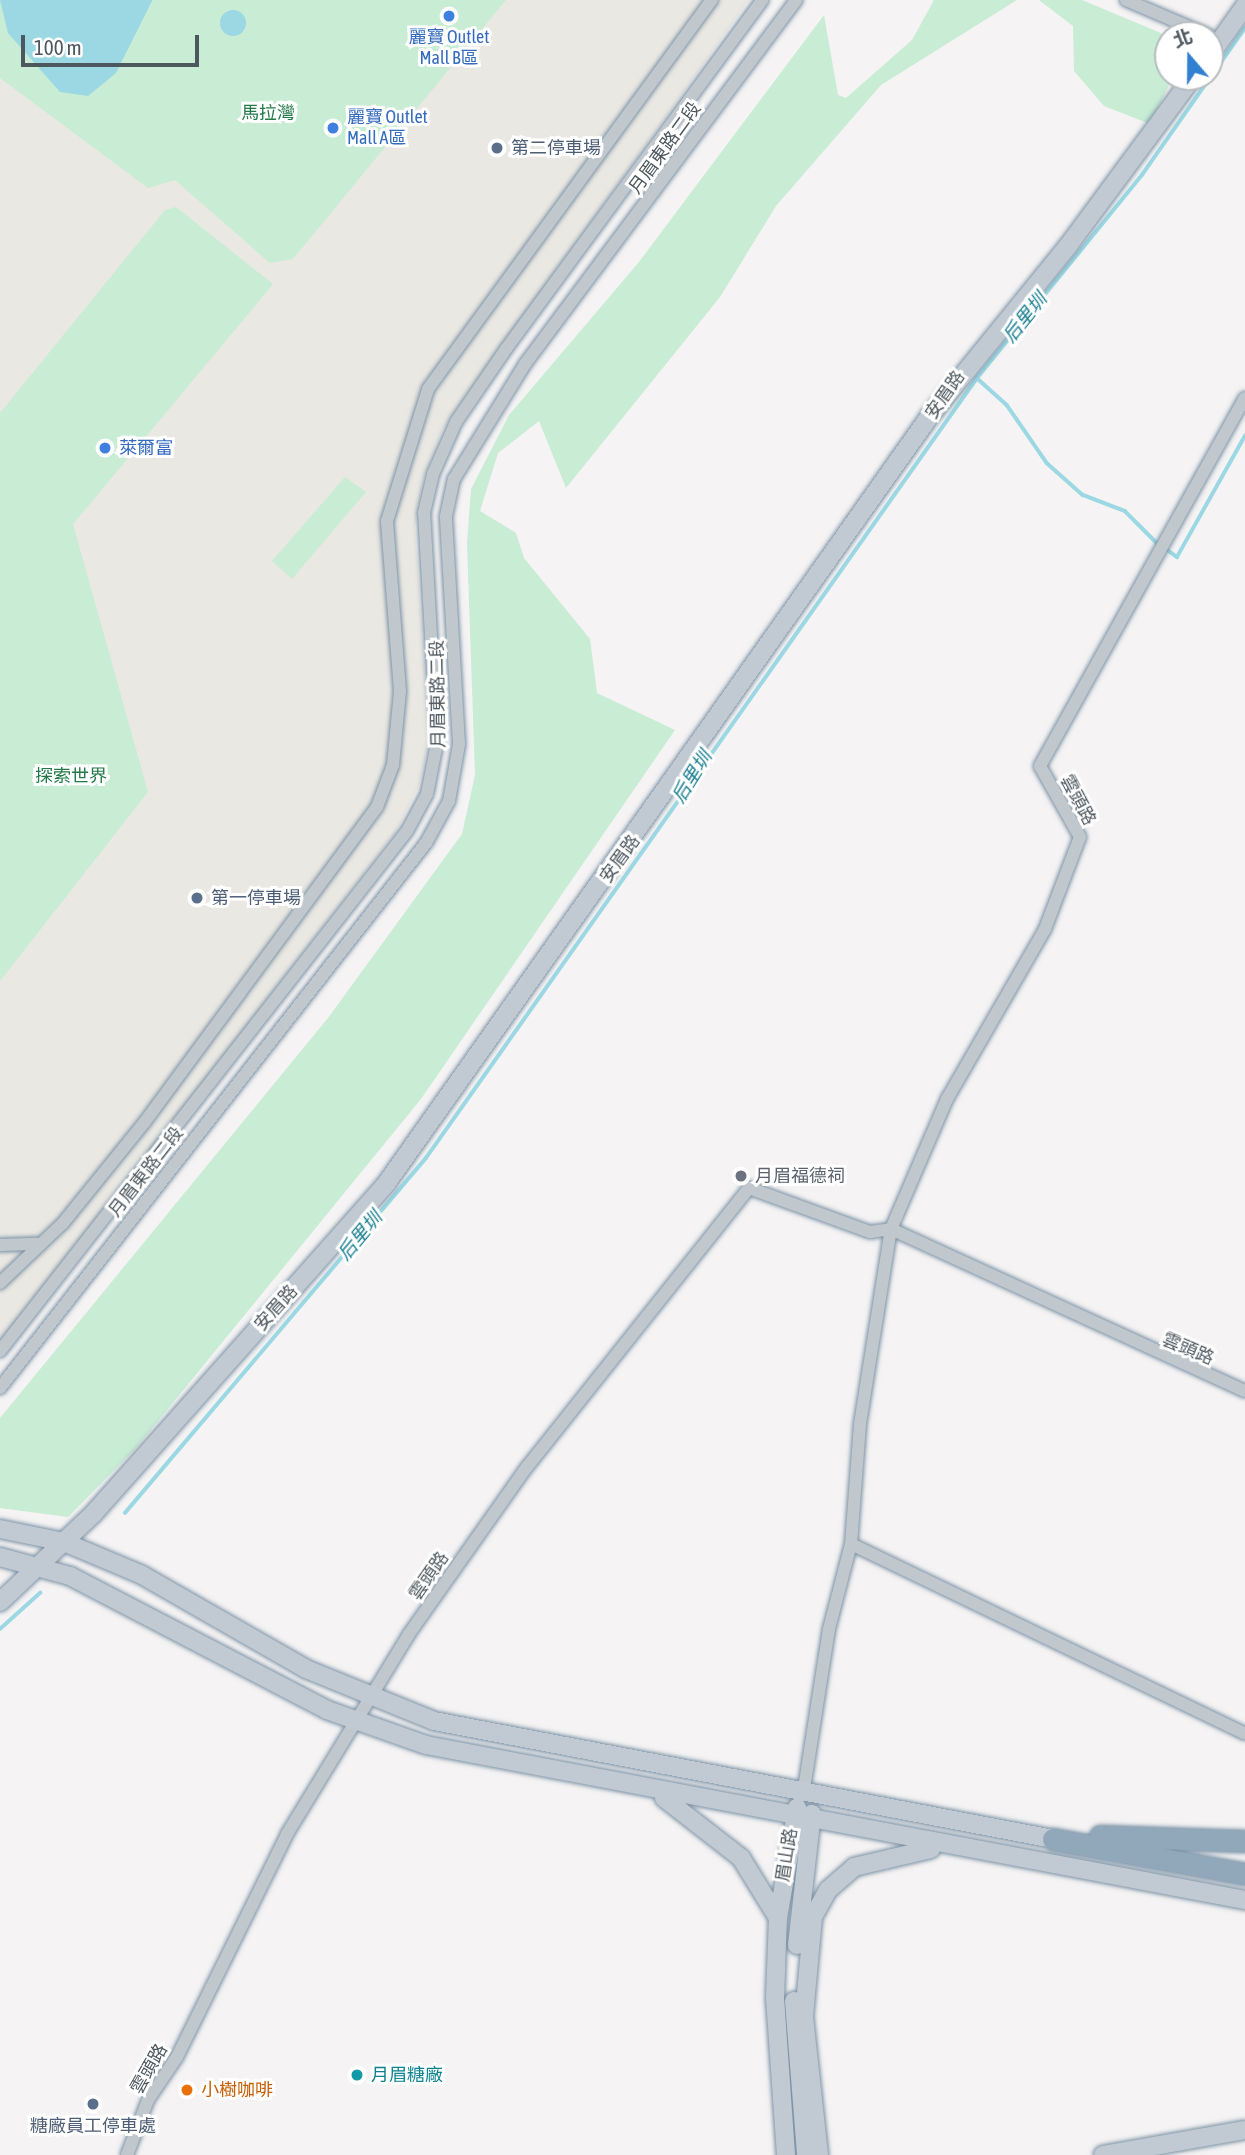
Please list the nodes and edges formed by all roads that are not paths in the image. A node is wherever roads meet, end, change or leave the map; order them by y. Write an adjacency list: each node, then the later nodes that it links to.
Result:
1 (712, 0): 11 (street)
2 (762, 0): 14 (street, 月眉東路二段)
3 (796, 0): 15 (street, 月眉東路二段)
4 (1126, 0): 6 (street)
5 (1245, 6): 7 (street)
6 (1169, 21)
7 (1224, 29)
8 (1183, 91): 18 (street, 安眉路)
9 (1245, 398): 10 (street, 雲頭路)
10 (891, 1229): 16 (street, 雲頭路); 19 (street, 雲頭路); 23 (street, 雲頭路)
11 (37, 1244): 12 (street); 13 (street)
12 (0, 1245)
13 (0, 1283)
14 (0, 1351)
15 (0, 1388)
16 (1245, 1391)
17 (0, 1529): 18 (street)
18 (64, 1542): 21 (street, 安眉路); 23 (street)
19 (851, 1544): 25 (street); 27 (street, 雲頭路)
20 (0, 1557): 21 (street)
21 (37, 1566): 22 (street, 安眉路); 24 (street)
22 (0, 1602)
23 (371, 1699): 24 (street, 雲頭路); 27 (street)
24 (360, 1723): 26 (street); 37 (street, 雲頭路)
25 (1245, 1734)
26 (655, 1793): 28 (street); 35 (street)
27 (803, 1795): 28 (street, 眉山路); 29 (street, 眉山路); 30 (street)
28 (793, 1816): 29 (street); 35 (street, 眉山路)
29 (816, 1822): 32 (street); 39 (street, 眉山路)
30 (1053, 1839): 31 (highway); 33 (highway)
31 (1245, 1841)
32 (945, 1847): 34 (street); 40 (street)
33 (1245, 1874)
34 (1245, 1900)
35 (778, 1918): 38 (street, 眉山路)
36 (1245, 2130): 41 (street)
37 (127, 2155)
38 (786, 2155)
39 (806, 2155)
40 (819, 2155)
41 (1103, 2155)

